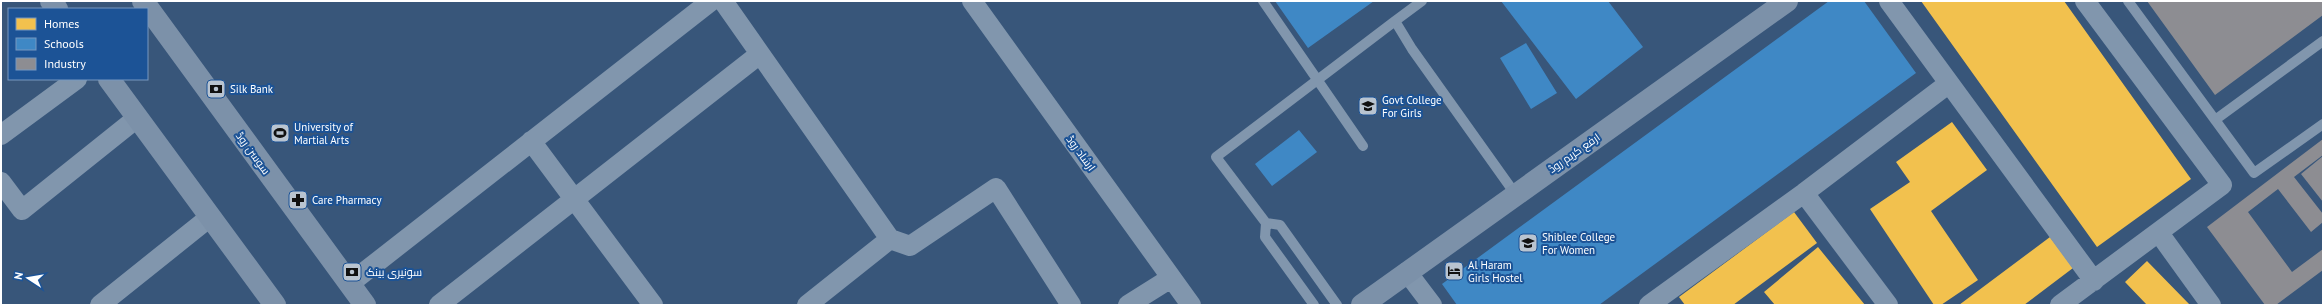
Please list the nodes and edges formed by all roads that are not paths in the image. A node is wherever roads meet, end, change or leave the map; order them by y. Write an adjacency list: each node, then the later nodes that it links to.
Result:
1 (143, 1): 35 (street, سوسن روڈ)
2 (711, 1): 22 (street)
3 (722, 1): 13 (street)
4 (972, 1): 33 (street, ارشاد روڈ)
5 (1263, 1): 16 (lane)
6 (1422, 1): 11 (lane)
7 (1889, 1): 17 (street)
8 (2084, 1): 30 (street)
9 (2128, 1): 19 (lane)
10 (1776, 4): 26 (street, ارفع کریم روڈ)
11 (1395, 21): 16 (lane); 26 (lane)
12 (2323, 41): 19 (lane)
13 (760, 54): 27 (street); 31 (street)
14 (76, 80): 21 (street)
15 (110, 80): 18 (street)
16 (1319, 81): 23 (lane); 29 (lane)
17 (1948, 84): 25 (street); 34 (street)
18 (137, 118): 24 (street); 28 (street)
19 (2215, 120): 20 (lane)
20 (2323, 124)
21 (4, 128)
22 (531, 141): 27 (street); 35 (street)
23 (1364, 146)
24 (1, 182)
25 (1804, 193): 36 (street); 50 (street)
26 (1516, 195): 32 (street, ارفع کریم روڈ)
27 (574, 199): 40 (street); 41 (street)
28 (210, 217): 37 (street); 38 (street)
29 (1266, 223): 46 (lane); 47 (lane)
30 (2159, 233): 34 (street); 52 (street)
31 (890, 239): 42 (street); 43 (street)
32 (1407, 272): 48 (street, ارفع کریم روڈ); 49 (street)
33 (1171, 278): 44 (street); 45 (street, ارشاد روڈ)
34 (2094, 280): 51 (street)
35 (349, 284): 39 (street, سوسن روڈ)
36 (1656, 303)
37 (100, 305)
38 (275, 305)
39 (365, 305)
40 (439, 305)
41 (653, 305)
42 (807, 305)
43 (1071, 305)
44 (1128, 305)
45 (1191, 305)
46 (1314, 305)
47 (1338, 305)
48 (1362, 305)
49 (1432, 305)
50 (1888, 305)
51 (2060, 305)
52 (2212, 305)

